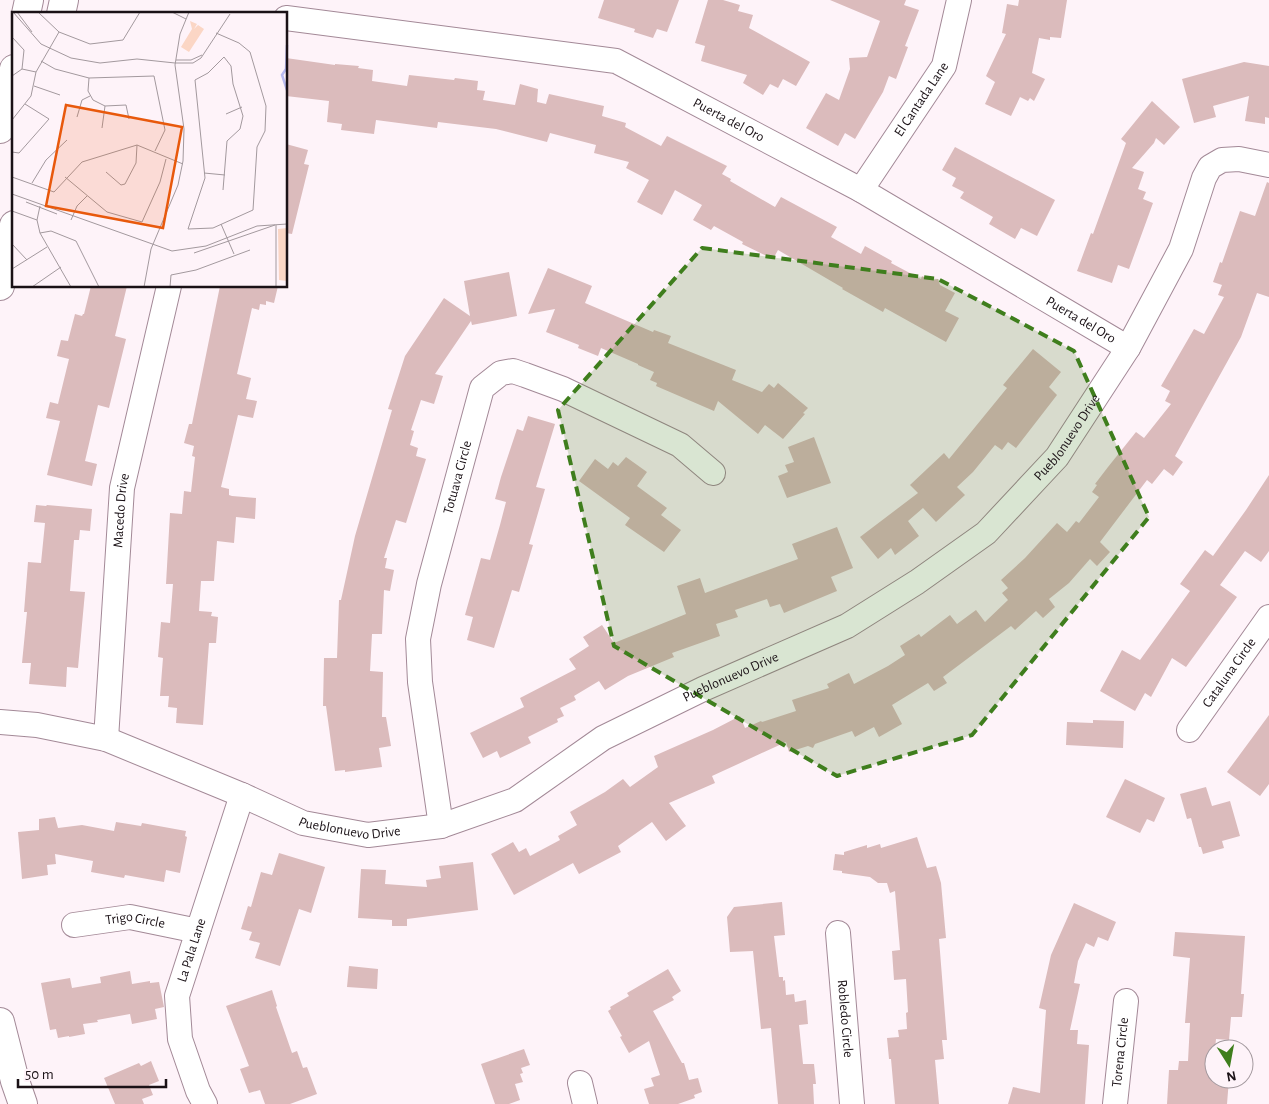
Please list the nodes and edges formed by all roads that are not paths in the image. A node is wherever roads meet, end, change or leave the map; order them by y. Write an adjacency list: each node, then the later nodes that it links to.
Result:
1 (959, 0): 6 (street, El Cantada Lane)
2 (288, 18): 6 (street, Puerta del Oro)
3 (12, 77): 4 (main road)
4 (0, 128)
5 (1269, 165): 10 (street, Pueblonuevo Drive)
6 (861, 190): 10 (street, Puerta del Oro)
7 (12, 234): 8 (main road)
8 (0, 286)
9 (169, 288): 15 (street, Macedo Drive)
10 (1128, 348): 17 (street, Pueblonuevo Drive)
11 (713, 473): 17 (street, Totuava Circle)
12 (1269, 617): 14 (street, Cataluna Circle)
13 (0, 722): 15 (street, Pueblonuevo Drive)
14 (1188, 730)
15 (106, 739): 16 (street, Pueblonuevo Drive)
16 (242, 796): 17 (street, Pueblonuevo Drive); 19 (street, La Pala Lane)
17 (441, 826)
18 (74, 925): 19 (street, Trigo Circle)
19 (198, 932): 25 (street, La Pala Lane)
20 (838, 933): 26 (street, Robledo Circle)
21 (1126, 1001): 27 (street, Torena Circle)
22 (0, 1022): 23 (main road)
23 (4, 1058): 24 (main road)
24 (23, 1104)
25 (206, 1104)
26 (852, 1104)
27 (1115, 1104)

